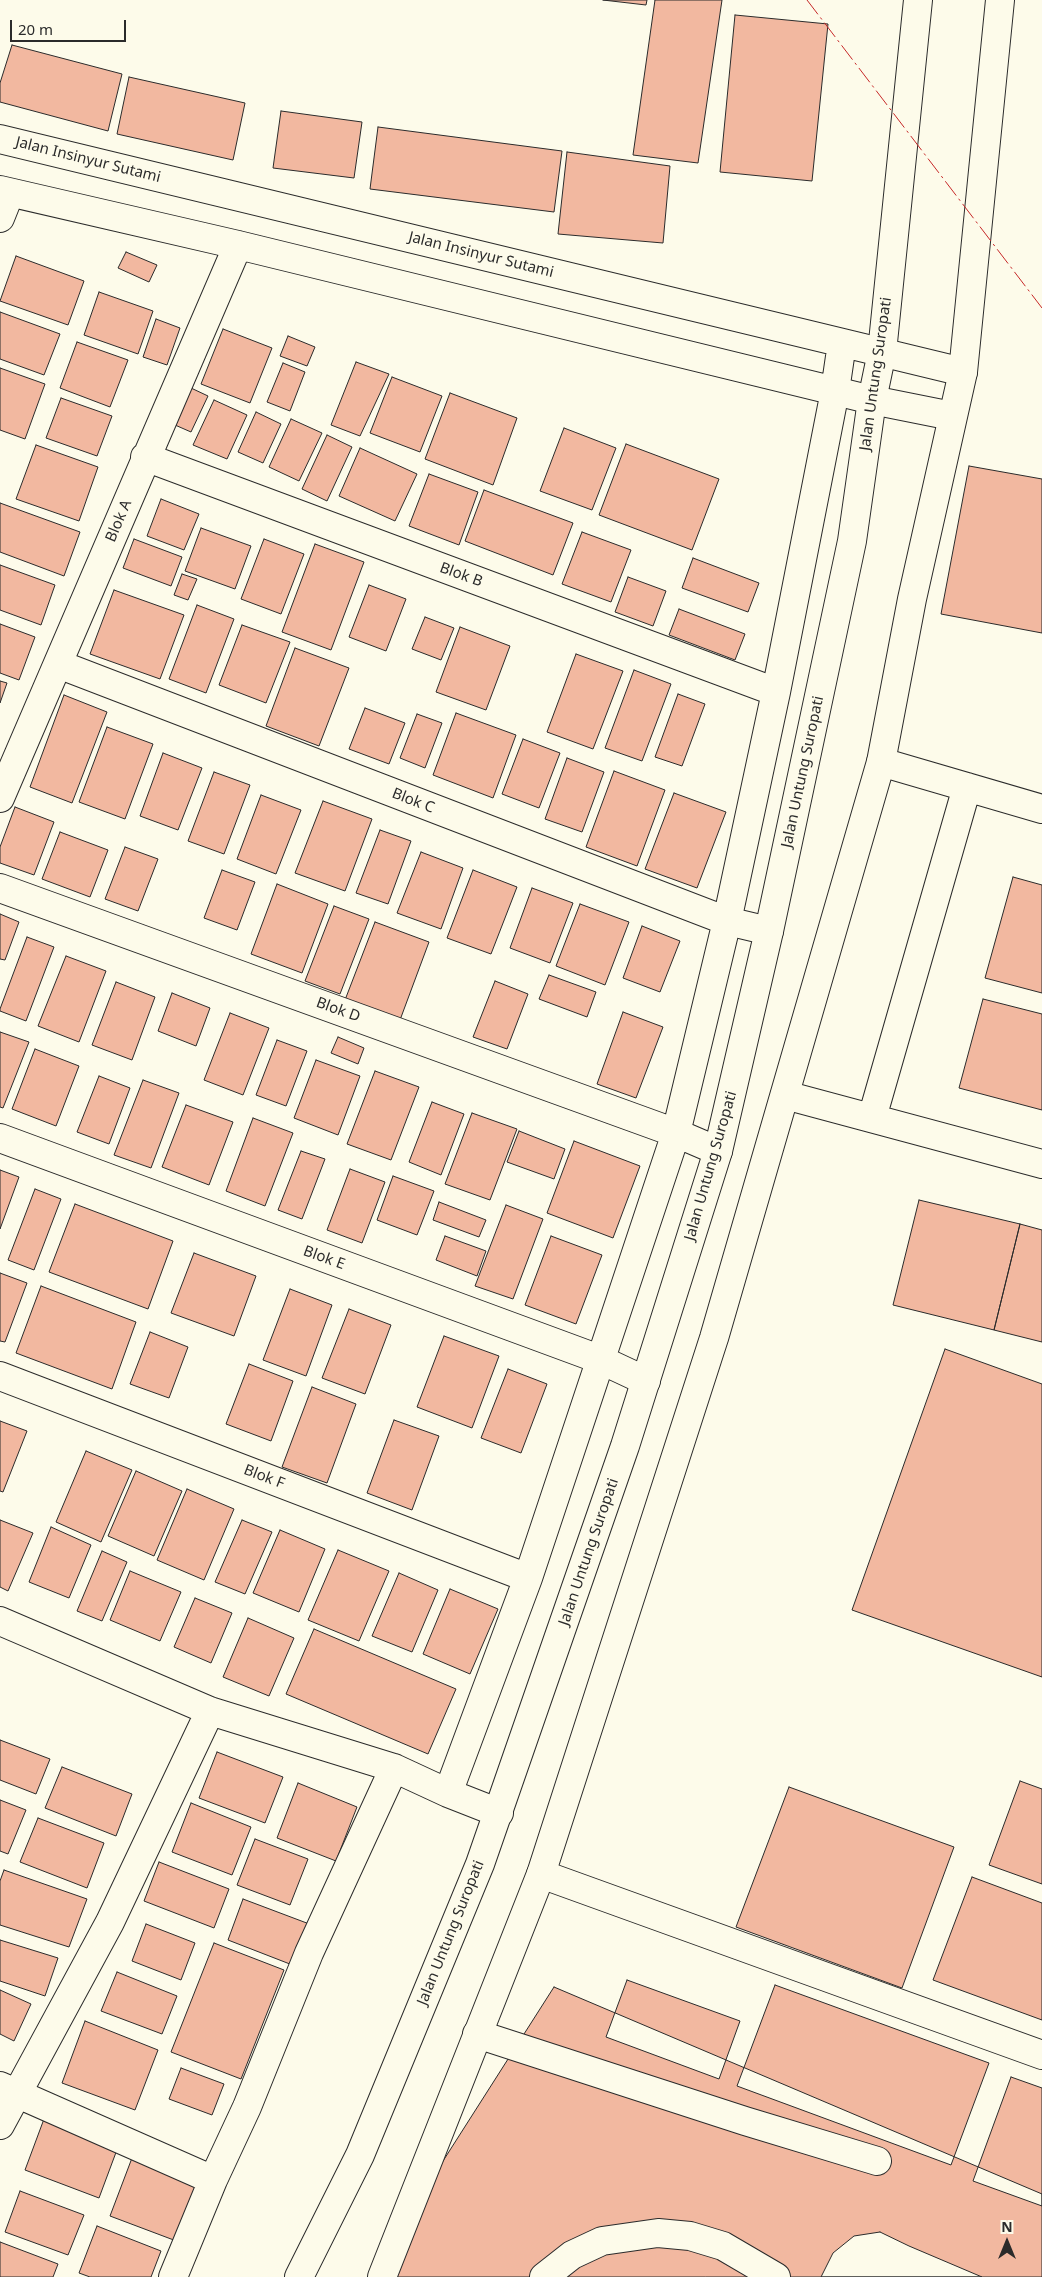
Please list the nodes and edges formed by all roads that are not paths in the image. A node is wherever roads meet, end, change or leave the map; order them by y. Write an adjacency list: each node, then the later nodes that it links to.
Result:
1 (918, 0): 7 (street, Jalan Untung Suropati)
2 (1000, 0): 8 (street)
3 (0, 139): 6 (street, Jalan Insinyur Sutami)
4 (3, 200): 5 (street)
5 (238, 245): 9 (street); 12 (street, Blok A)
6 (842, 343): 7 (street, Jalan Insinyur Sutami); 9 (street)
7 (882, 352): 8 (street, Jalan Insinyur Sutami); 10 (street, Jalan Untung Suropati)
8 (963, 372): 11 (street)
9 (836, 391): 10 (street); 14 (street)
10 (872, 400): 11 (street); 21 (street, Jalan Untung Suropati)
11 (952, 416): 15 (street)
12 (145, 458): 13 (street, Blok A); 14 (street, Blok B)
13 (58, 664): 17 (street, Blok A); 20 (street, Blok C)
14 (776, 692): 20 (street)
15 (881, 762): 16 (street); 22 (street)
16 (967, 787): 18 (street); 23 (street)
17 (0, 798)
18 (1042, 809)
19 (0, 888): 24 (street, Blok D)
20 (727, 921): 21 (street, Blok C); 24 (street)
21 (769, 931): 26 (street, Jalan Untung Suropati)
22 (786, 1095): 23 (street); 37 (street)
23 (872, 1118): 27 (street)
24 (676, 1133): 26 (street, Blok D); 28 (street)
25 (0, 1138): 28 (street, Blok E)
26 (718, 1151): 30 (street, Jalan Untung Suropati)
27 (1042, 1164)
28 (599, 1359): 30 (street, Blok E); 31 (street)
29 (0, 1376): 31 (street, Blok F)
30 (646, 1381): 36 (street, Jalan Untung Suropati)
31 (528, 1578): 35 (street)
32 (0, 1620): 33 (street)
33 (210, 1711): 34 (street); 40 (street)
34 (394, 1768): 35 (street); 43 (street)
35 (448, 1793): 36 (street)
36 (499, 1813): 45 (street, Jalan Untung Suropati)
37 (541, 1874): 38 (street); 39 (street)
38 (477, 2034): 42 (street); 46 (street)
39 (1042, 2055)
40 (8, 2089): 41 (street); 43 (street)
41 (0, 2125)
42 (877, 2161)
43 (213, 2180): 44 (street)
44 (173, 2277)
45 (299, 2277)
46 (382, 2277)
47 (544, 2277): 48 (street)
48 (776, 2277)

